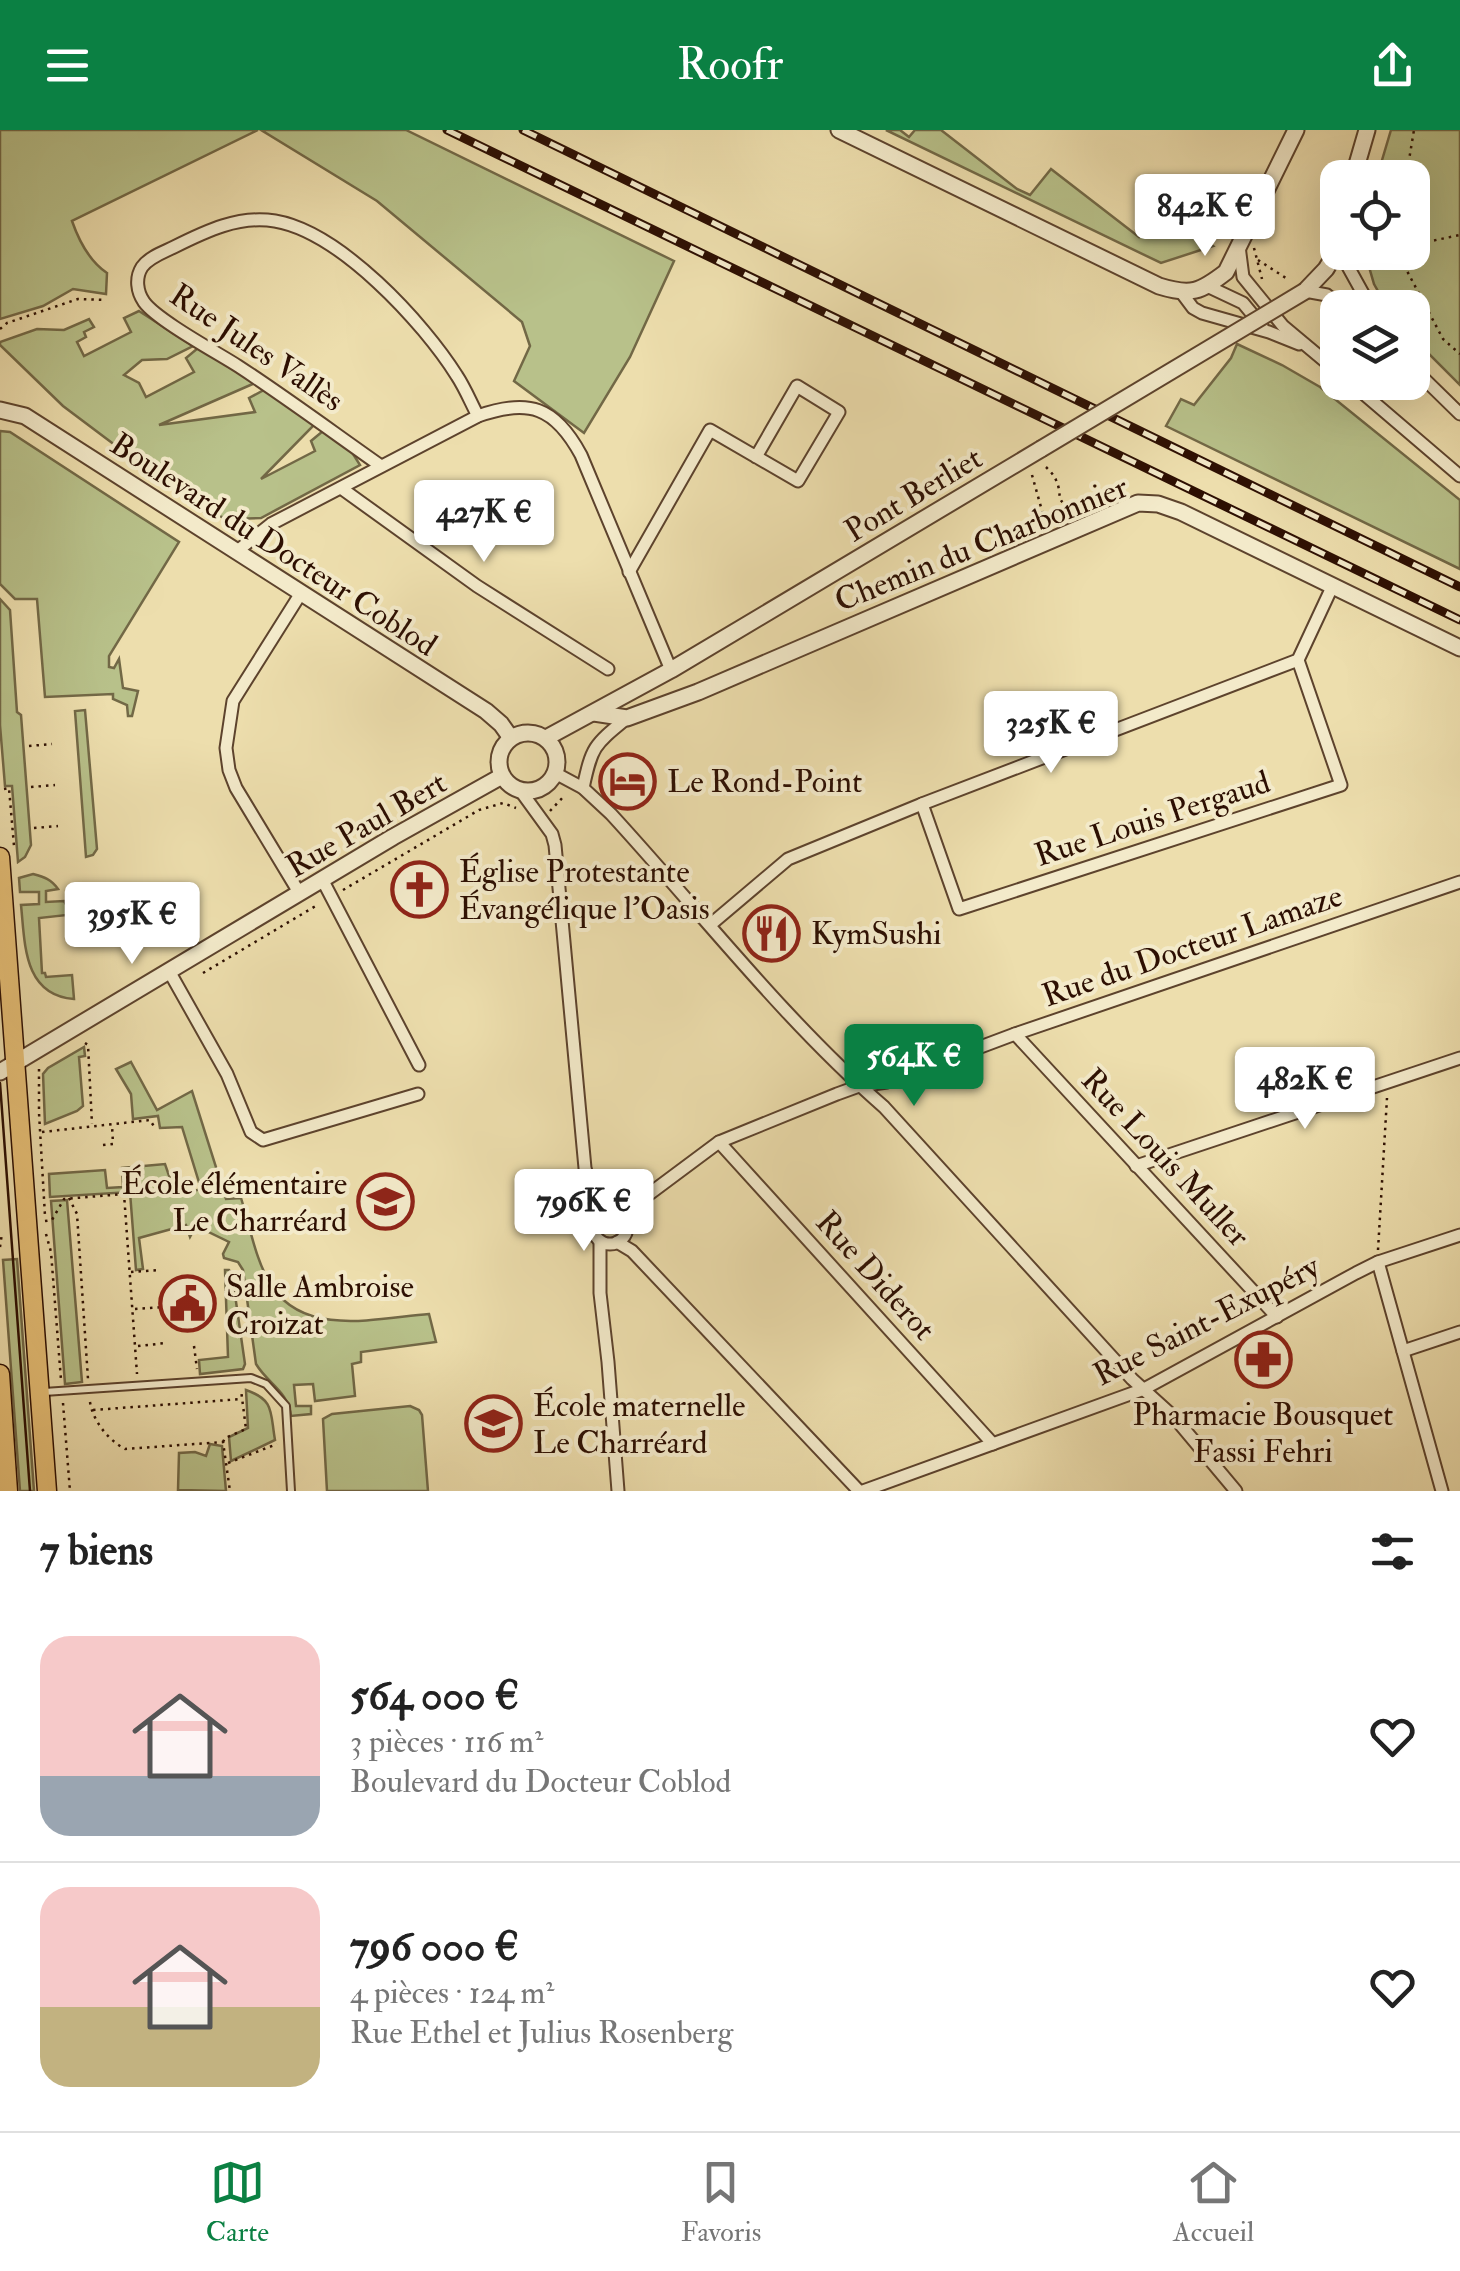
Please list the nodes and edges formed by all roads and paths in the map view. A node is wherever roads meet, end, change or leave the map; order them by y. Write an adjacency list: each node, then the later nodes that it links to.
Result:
1 (840, 130): 15 (street)
2 (1296, 130): 8 (street)
3 (1367, 130): 5 (street)
4 (1414, 130): 6 (path)
5 (1358, 160)
6 (1409, 160)
7 (1460, 236): 9 (path)
8 (1239, 242): 12 (street); 20 (street)
9 (1430, 242)
10 (1325, 270): 14 (street, Pont Berliet)
11 (1407, 270): 21 (path)
12 (1207, 286): 15 (street); 19 (street)
13 (1264, 287): 14 (path)
14 (1304, 291): 16 (street); 28 (street, Pont Berliet, bridge)
15 (1180, 292): 19 (street)
16 (1320, 294)
17 (106, 300): 18 (path)
18 (0, 329)
19 (1269, 332): 20 (street)
20 (1312, 350): 22 (street)
21 (1460, 354)
22 (1320, 357)
23 (1430, 385): 26 (street)
24 (1371, 400): 31 (street)
25 (0, 410): 35 (street, Boulevard du Docteur Coblod)
26 (1460, 414)
27 (478, 416): 30 (street); 30 (street, Rue Jules Vallès); 36 (street)
28 (1038, 451): 33 (path); 34 (path); 42 (street, Pont Berliet)
29 (756, 457): 29 (street); 36 (street)
30 (381, 466): 32 (street)
31 (1460, 476)
32 (341, 488): 35 (street); 41 (street)
33 (1092, 523): 34 (street, Chemin du Charbonnier); 37 (street, Chemin du Charbonnier)
34 (1051, 540): 44 (street, Chemin du Charbonnier)
35 (236, 552): 38 (street, Boulevard du Docteur Coblod)
36 (629, 572): 42 (street)
37 (1333, 586): 39 (street, Chemin du Charbonnier); 40 (street)
38 (301, 593): 45 (street, Boulevard du Docteur Coblod); 64 (street)
39 (1460, 648)
40 (1298, 660): 56 (street); 56 (street, Rue Louis Pergaud)
41 (608, 669)
42 (672, 670): 43 (street, Pont Berliet)
43 (594, 713): 44 (street, Chemin du Charbonnier); 46 (street, Pont Berliet)
44 (626, 718): 52 (street, Chemin du Charbonnier)
45 (511, 738): 46 (street); 50 (street)
46 (546, 738): 49 (street)
47 (52, 744): 48 (path)
48 (28, 746)
49 (555, 774): 52 (street); 55 (street)
50 (502, 776): 55 (street); 62 (street, Rue Paul Bert)
51 (55, 785): 53 (path)
52 (578, 785): 59 (path); 66 (street)
53 (31, 787)
54 (4, 789): 61 (path)
55 (520, 790): 59 (street)
56 (922, 804): 66 (street)
57 (522, 812): 65 (path)
58 (58, 826): 60 (path)
59 (546, 826): 87 (street)
60 (34, 828)
61 (8, 858): 74 (main road)
62 (323, 880): 64 (street, Rue Paul Bert); 65 (street)
63 (1460, 882): 69 (street, Rue du Docteur Lamaze)
64 (300, 894): 67 (street, Rue Paul Bert)
65 (331, 897): 68 (path); 73 (street)
66 (710, 925): 76 (street)
67 (168, 972): 71 (street, Rue Paul Bert); 77 (street)
68 (202, 973)
69 (1015, 1034): 76 (street, Rue du Docteur Lamaze); 84 (street, Rue Louis Muller)
70 (85, 1043): 79 (path)
71 (39, 1048): 74 (street, Rue Paul Bert); 81 (path)
72 (1460, 1058): 75 (street)
73 (419, 1065)
74 (8, 1067): 113 (main road)
75 (1388, 1082): 84 (street); 94 (path)
76 (859, 1086): 82 (street, Rue du Docteur Lamaze); 111 (street)
77 (418, 1094)
78 (112, 1123): 79 (path); 80 (path); 83 (path)
79 (92, 1125): 81 (path)
80 (155, 1128)
81 (40, 1132): 88 (path)
82 (718, 1142): 86 (street, Rue du Docteur Lamaze); 118 (street, Rue Diderot)
83 (103, 1145)
84 (1136, 1166): 99 (street, Rue Louis Muller)
85 (68, 1198): 88 (path); 96 (path); 107 (path)
86 (621, 1215): 87 (street); 92 (street)
87 (598, 1216): 91 (street)
88 (45, 1221): 112 (path)
89 (2, 1232): 93 (path)
90 (1460, 1235): 94 (street, Rue Saint-Exupéry)
91 (600, 1241): 92 (street); 125 (street)
92 (616, 1242): 126 (street)
93 (0, 1248)
94 (1378, 1262): 99 (street, Rue Saint-Exupéry); 104 (street)
95 (160, 1270): 96 (path)
96 (130, 1272): 98 (path)
97 (163, 1307): 98 (path)
98 (132, 1309): 102 (path)
99 (1277, 1317): 111 (street, Rue Saint-Exupéry)
100 (1460, 1332): 104 (street)
101 (166, 1343): 102 (path)
102 (135, 1346): 109 (path)
103 (194, 1346): 106 (path)
104 (1403, 1351): 128 (street)
105 (0, 1374): 120 (main road)
106 (198, 1374)
107 (88, 1379)
108 (240, 1379): 109 (lane); 114 (path); 117 (lane)
109 (138, 1385): 110 (lane)
110 (89, 1389): 112 (lane); 115 (path)
111 (1144, 1390): 118 (street, Rue Saint-Exupéry); 127 (street)
112 (62, 1391): 113 (lane); 122 (path)
113 (39, 1392): 121 (main road)
114 (242, 1399): 115 (path); 116 (path)
115 (91, 1410): 116 (path)
116 (222, 1442): 119 (path)
117 (289, 1443): 119 (path); 124 (lane)
118 (993, 1444): 126 (street, Rue Saint-Exupéry)
119 (227, 1464): 123 (path)
120 (8, 1491)
121 (47, 1491)
122 (70, 1491)
123 (230, 1491)
124 (291, 1491)
125 (618, 1491)
126 (861, 1491)
127 (1236, 1491)
128 (1442, 1491)

